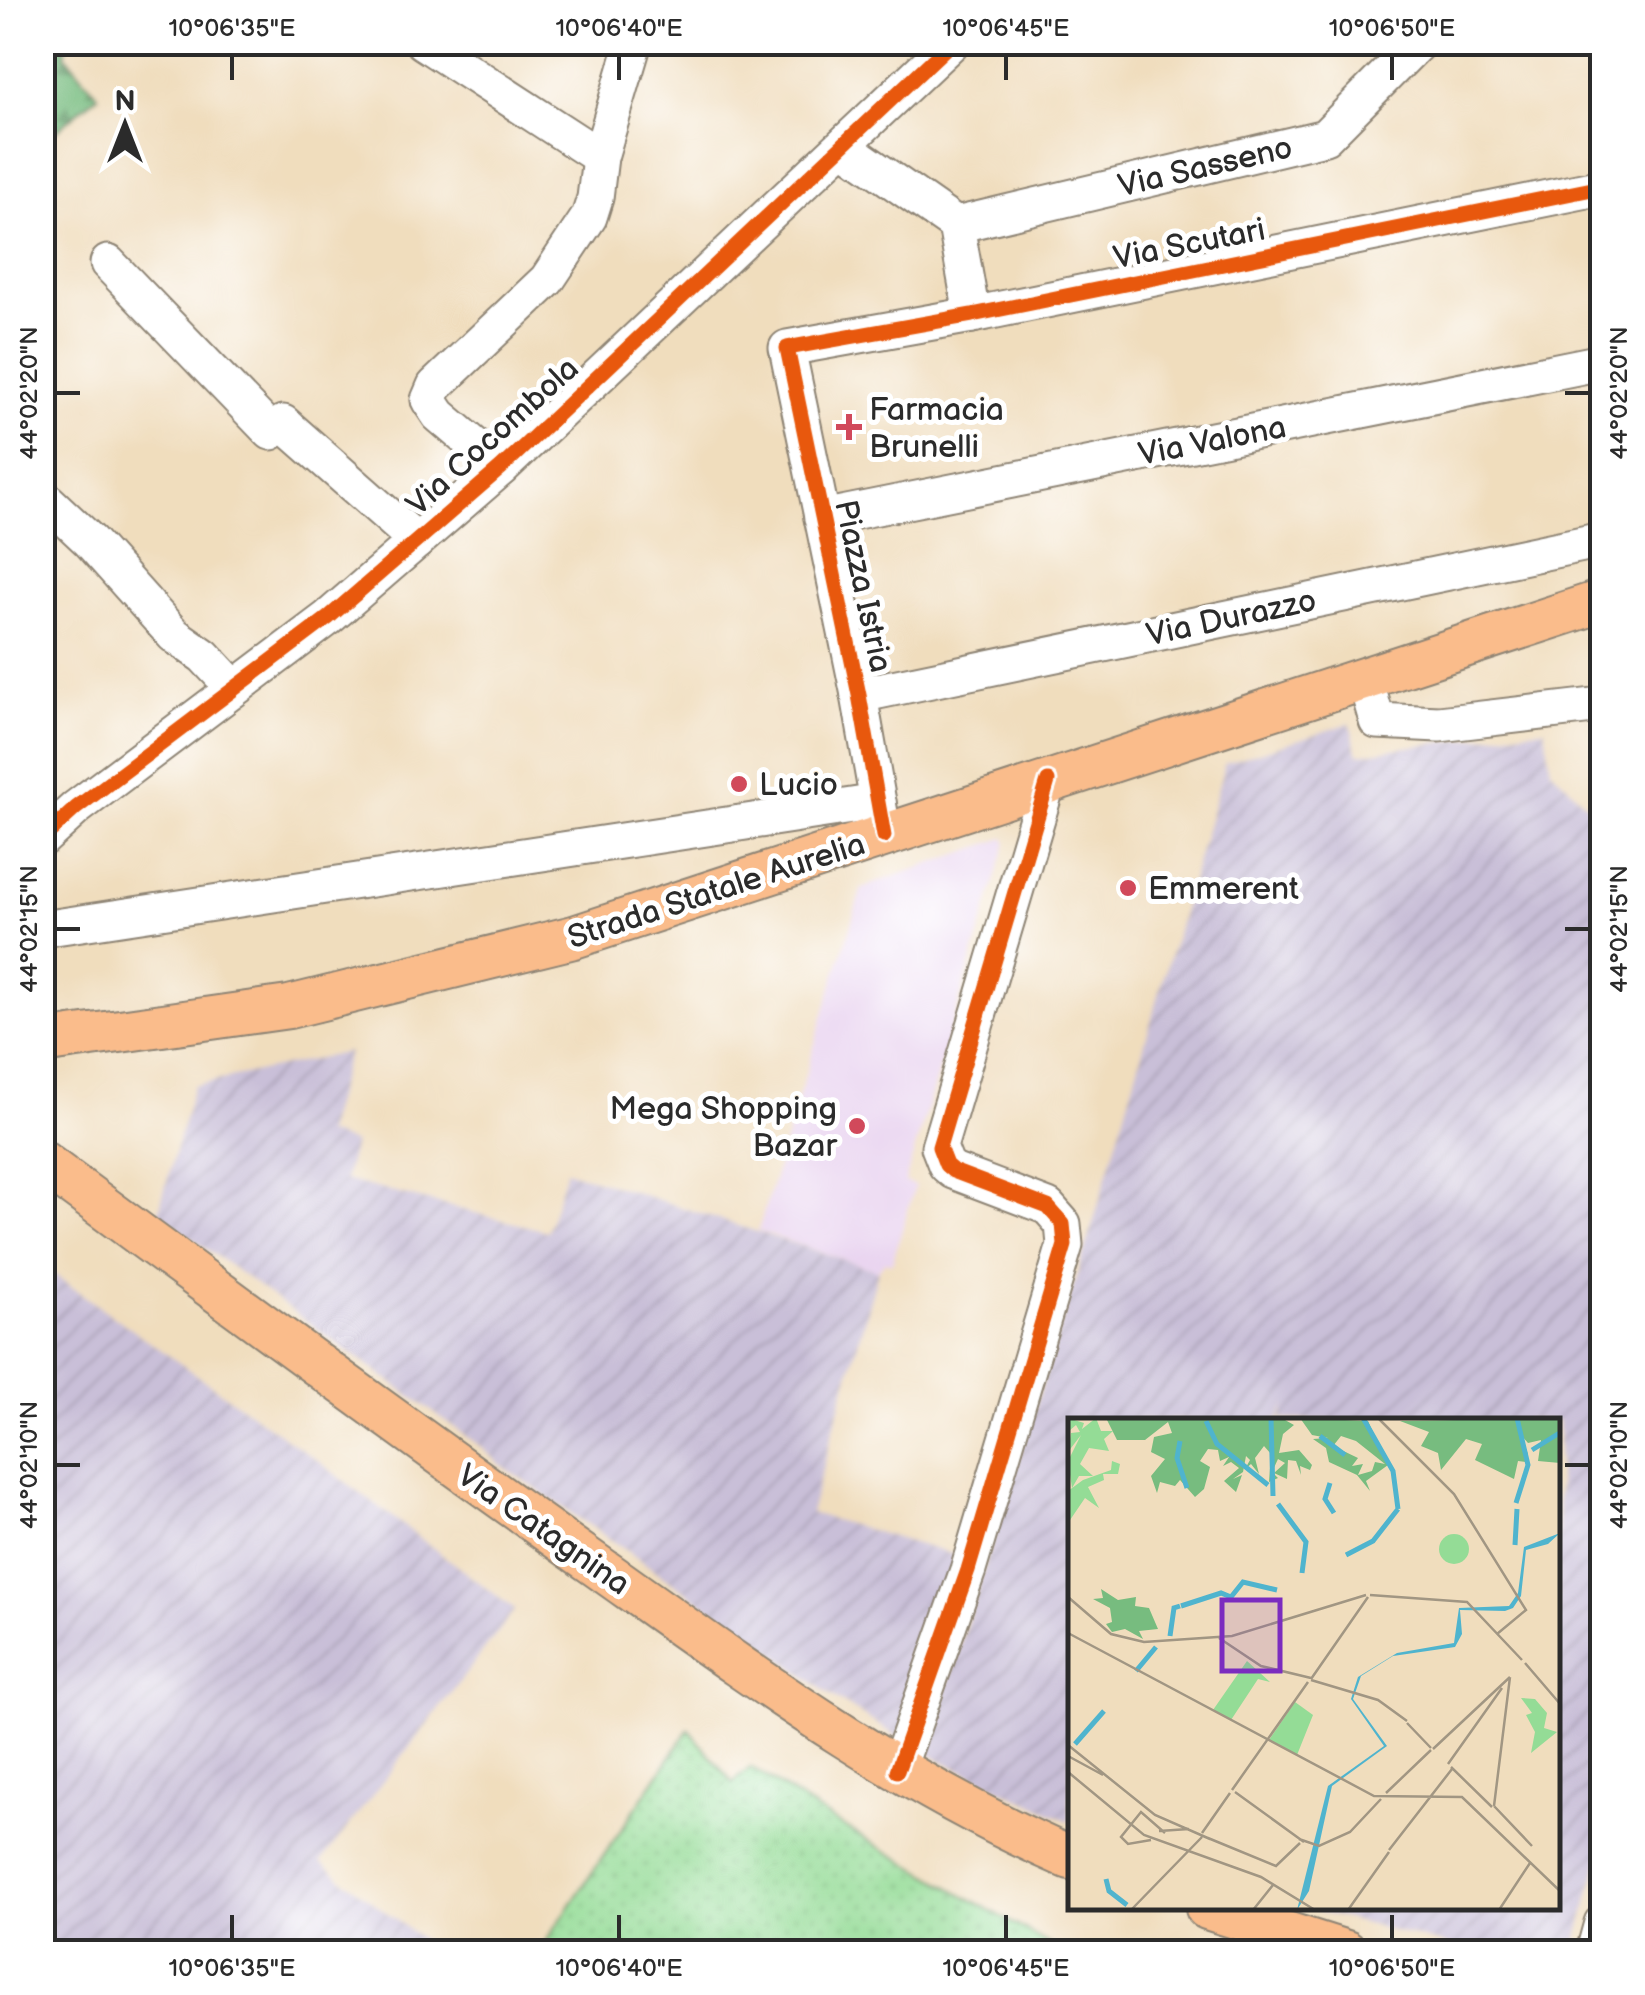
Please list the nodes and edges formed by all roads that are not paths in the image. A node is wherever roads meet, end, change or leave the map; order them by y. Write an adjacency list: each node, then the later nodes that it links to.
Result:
1 (423, 42): 6 (street)
2 (634, 42): 6 (street, Via Cocombola)
3 (952, 42): 5 (street, Via Cocombola)
4 (1419, 42): 8 (street, Via Sasseno)
5 (843, 146): 8 (street); 13 (street, Via Cocombola)
6 (600, 157): 13 (street, Via Cocombola)
7 (1602, 187): 10 (street, Via Scutari)
8 (956, 225): 10 (street)
9 (108, 263): 17 (street, Via Cocombola)
10 (972, 314): 11 (street, Via Scutari)
11 (787, 348): 15 (street, Piazza Istria)
12 (1602, 362): 15 (street, Via Valona)
13 (501, 468): 17 (street, Via Cocombola)
14 (42, 496): 20 (street)
15 (822, 518): 21 (street, Piazza Istria)
16 (1602, 540): 21 (street, Via Durazzo)
17 (416, 541): 20 (street, Via Cocombola)
18 (1602, 601): 19 (main road, Strada Statale Aurelia)
19 (1365, 679): 22 (street); 23 (main road, Strada Statale Aurelia)
20 (234, 688): 25 (street, Via Cocombola)
21 (859, 695): 24 (street, Piazza Istria)
22 (1602, 706)
23 (1048, 781): 24 (main road, Strada Statale Aurelia); 29 (street)
24 (881, 819): 26 (street); 27 (main road, Strada Statale Aurelia)
25 (42, 839)
26 (42, 929)
27 (42, 1042)
28 (42, 1162): 29 (main road, Via Catagnina)
29 (897, 1771): 30 (main road, Via Catagnina)
30 (1068, 1857)
31 (1213, 1910): 33 (main road)
32 (1602, 1923): 34 (street)
33 (1346, 1952)
34 (1594, 1952)

